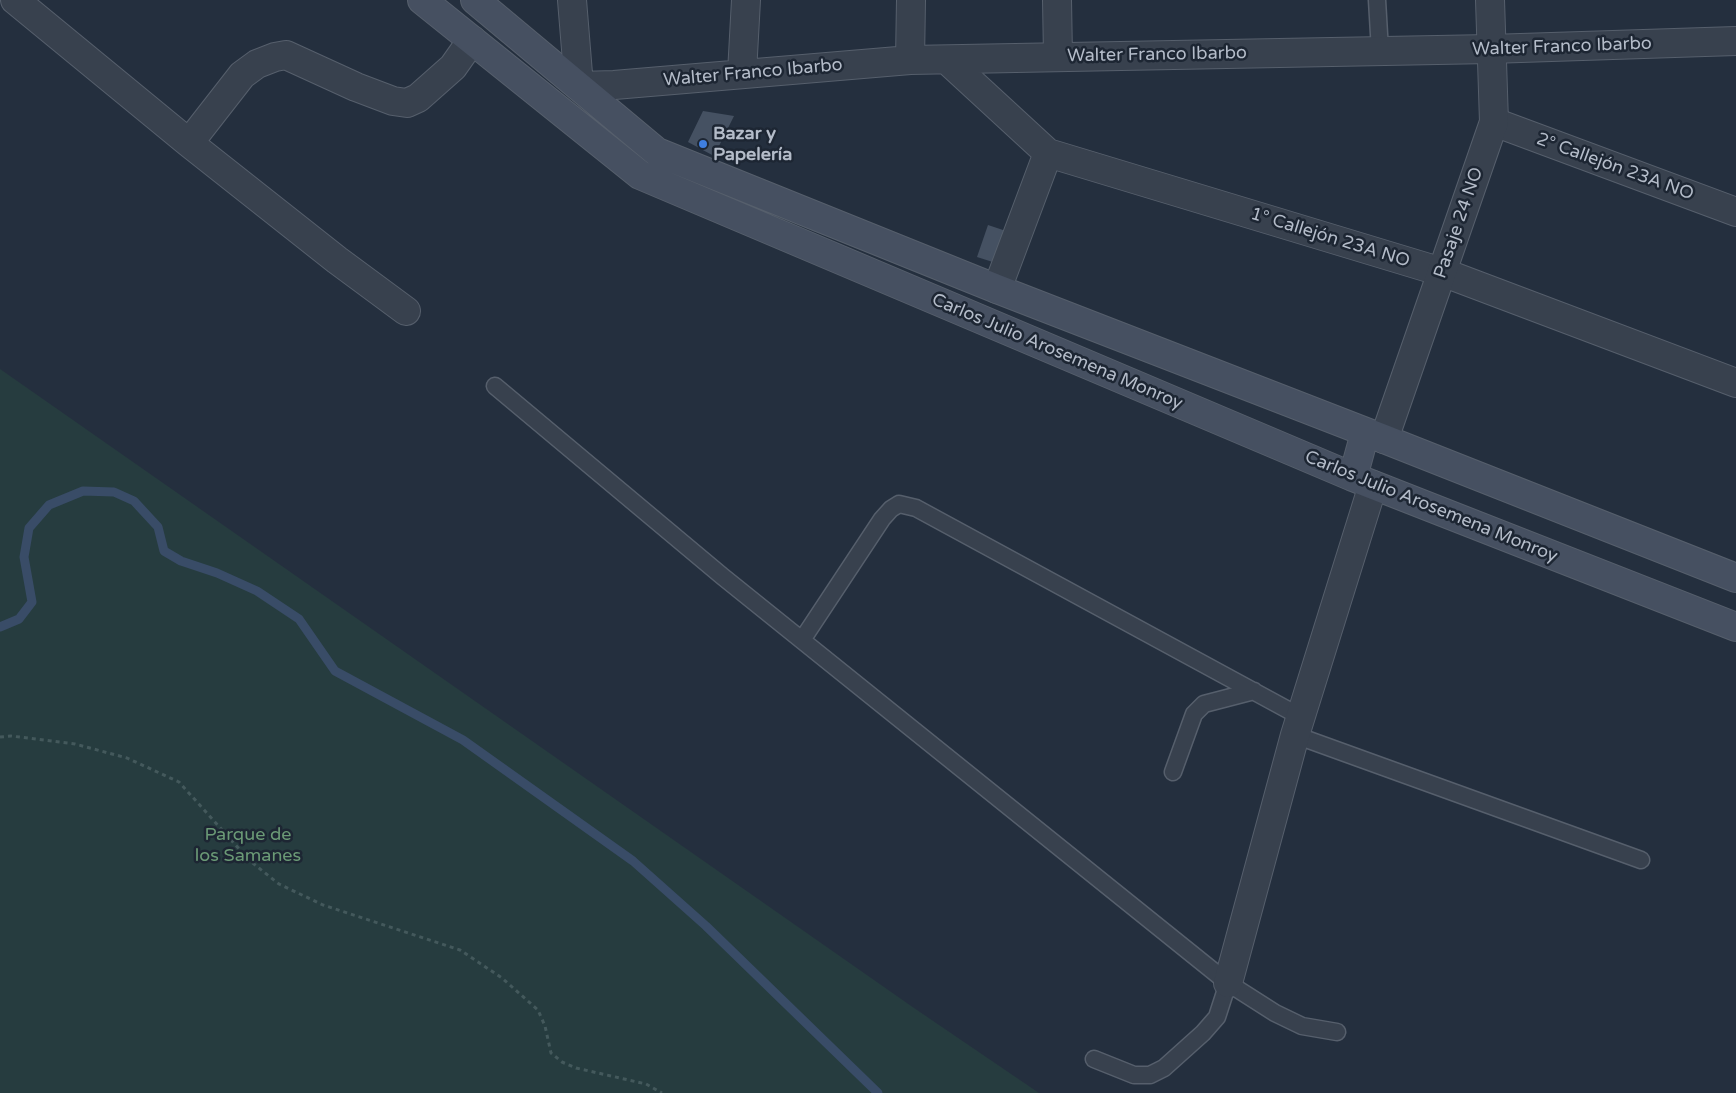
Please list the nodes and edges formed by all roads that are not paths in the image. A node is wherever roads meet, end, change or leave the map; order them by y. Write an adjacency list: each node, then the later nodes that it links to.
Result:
1 (15, 0): 21 (street)
2 (422, 0): 10 (main road, Carlos Julio Arosemena Monroy)
3 (475, 0): 18 (main road, Carlos Julio Arosemena Monroy)
4 (572, 0): 18 (street)
5 (746, 0): 17 (street)
6 (910, 0): 15 (street)
7 (1057, 0): 14 (street)
8 (1377, 0): 13 (lane)
9 (1490, 0): 12 (street, Pasaje 24 NO)
10 (472, 40): 19 (main road, Carlos Julio Arosemena Monroy); 21 (street)
11 (1736, 41): 12 (street, Walter Franco Ibarbo)
12 (1490, 49): 13 (street, Walter Franco Ibarbo); 20 (street, Pasaje 24 NO)
13 (1380, 51): 14 (street, Walter Franco Ibarbo)
14 (1058, 56): 16 (street, Walter Franco Ibarbo)
15 (910, 60): 16 (street, Walter Franco Ibarbo); 17 (street, Walter Franco Ibarbo)
16 (946, 60): 22 (street, 1° Callejón 23A NO)
17 (742, 73): 18 (street, Walter Franco Ibarbo)
18 (579, 86): 19 (street); 25 (main road, Carlos Julio Arosemena Monroy)
19 (560, 111): 30 (main road, Carlos Julio Arosemena Monroy)
20 (1494, 122): 23 (street, 2° Callejón 23A NO); 24 (street, Pasaje 24 NO)
21 (189, 143): 26 (street)
22 (1048, 153): 24 (street, 1° Callejón 23A NO); 25 (street)
23 (1736, 212)
24 (1442, 272): 27 (street, 1° Callejón 23A NO); 29 (street, Pasaje 24 NO)
25 (997, 289): 29 (main road, Carlos Julio Arosemena Monroy)
26 (406, 311)
27 (1736, 383)
28 (494, 386): 33 (lane)
29 (1375, 436): 30 (main road); 31 (main road, Carlos Julio Arosemena Monroy)
30 (1363, 481): 32 (main road, Carlos Julio Arosemena Monroy); 35 (street)
31 (1736, 578)
32 (1736, 628)
33 (802, 640): 34 (lane); 38 (lane)
34 (1254, 691): 35 (lane); 36 (lane)
35 (1298, 726): 37 (lane); 38 (street)
36 (1173, 772)
37 (1641, 860)
38 (1228, 983): 39 (lane); 40 (lane)
39 (1337, 1032)
40 (1094, 1059)

